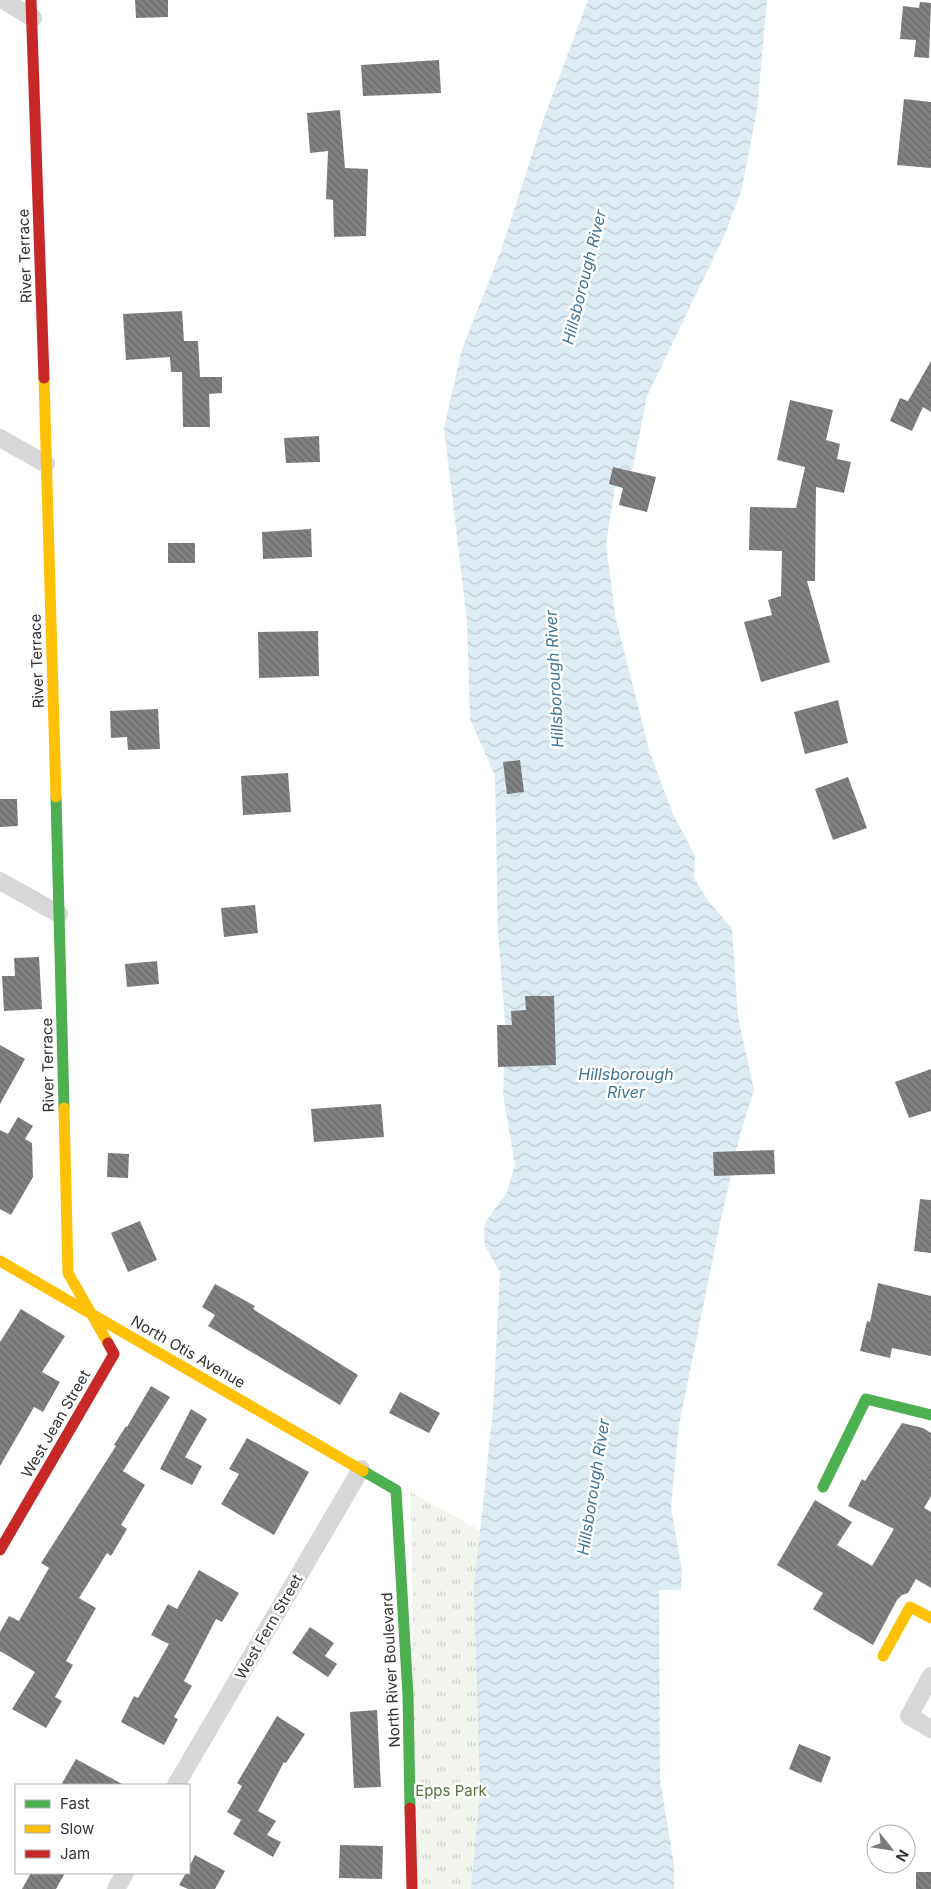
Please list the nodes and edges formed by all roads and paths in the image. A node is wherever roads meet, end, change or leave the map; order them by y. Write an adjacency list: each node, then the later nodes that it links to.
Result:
1 (3, 0): 3 (street)
2 (31, 0): 3 (street, River Terrace)
3 (33, 18): 5 (street, River Terrace)
4 (0, 438): 5 (street)
5 (46, 464): 7 (street, River Terrace)
6 (0, 881): 7 (street)
7 (59, 914): 9 (street, River Terrace)
8 (0, 1261): 9 (street, North Otis Avenue)
9 (92, 1314): 11 (street, North Otis Avenue); 13 (street, West Jean Street)
10 (931, 1415): 12 (street)
11 (361, 1469): 18 (street, West Fern Street); 21 (street, North River Boulevard)
12 (823, 1487)
13 (0, 1550)
14 (931, 1618): 15 (street)
15 (883, 1656)
16 (931, 1676): 17 (street)
17 (931, 1729)
18 (177, 1784)
19 (124, 1874): 20 (street)
20 (116, 1889)
21 (412, 1889)

